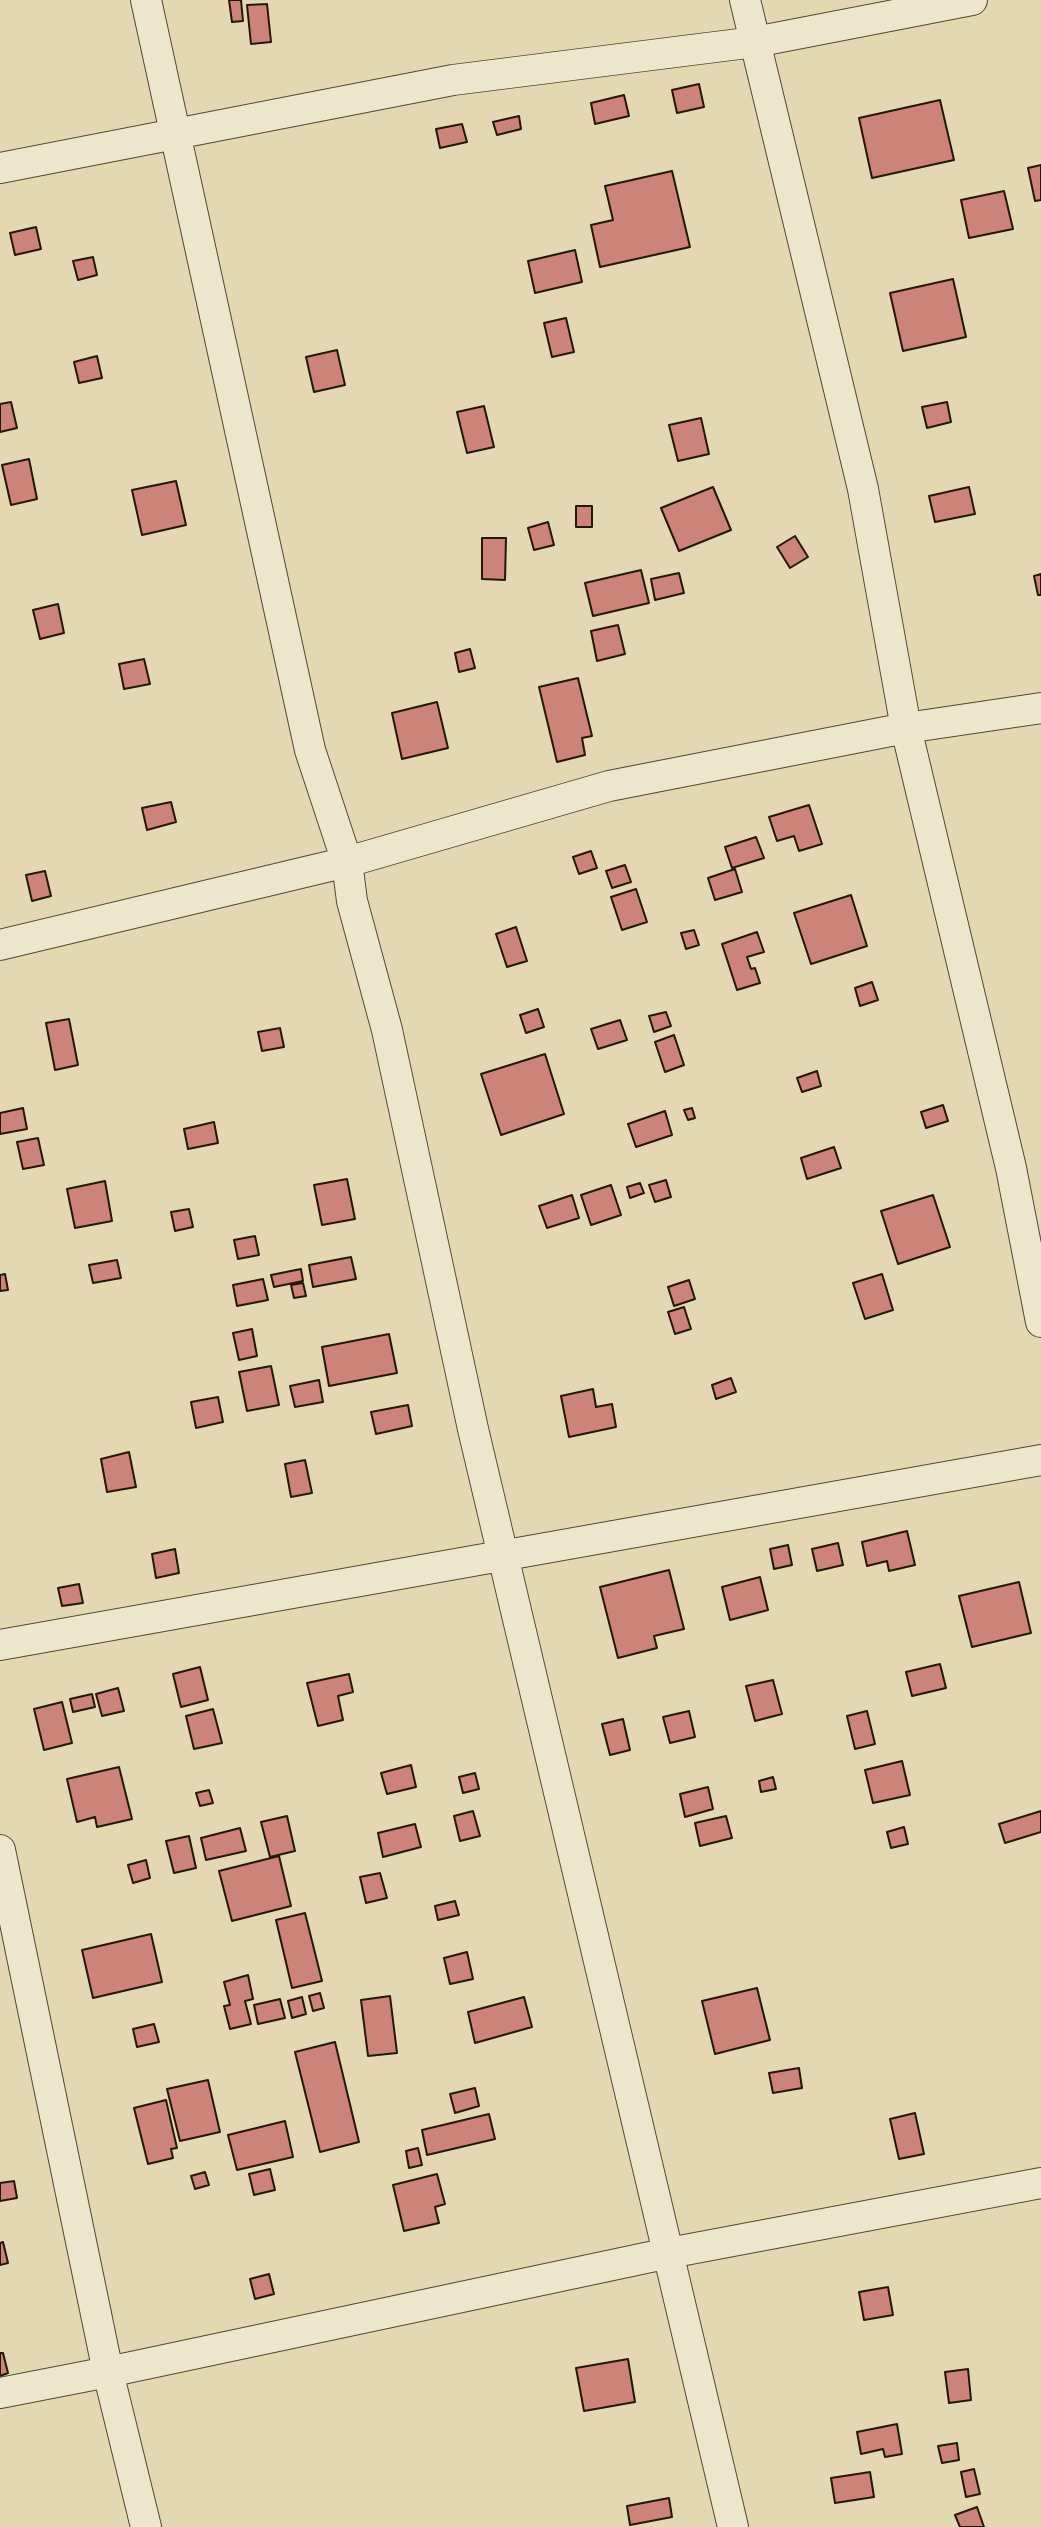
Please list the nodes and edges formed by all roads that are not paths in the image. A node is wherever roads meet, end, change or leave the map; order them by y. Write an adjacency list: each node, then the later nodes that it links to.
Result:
1 (146, 0): 5 (street)
2 (745, 0): 4 (street)
3 (972, 0): 4 (street)
4 (755, 42): 5 (street); 8 (street)
5 (174, 132): 6 (street); 9 (street)
6 (0, 168)
7 (1041, 708): 8 (street)
8 (906, 728): 9 (street); 11 (street)
9 (347, 862): 10 (street); 13 (street)
10 (0, 945)
11 (1041, 1322)
12 (1041, 1460): 13 (street)
13 (504, 1555): 14 (street); 17 (street)
14 (0, 1645)
15 (0, 1850): 18 (street)
16 (1041, 2183): 17 (street)
17 (669, 2253): 18 (street); 21 (street)
18 (108, 2372): 19 (street); 20 (street)
19 (0, 2392)
20 (146, 2527)
21 (733, 2527)

